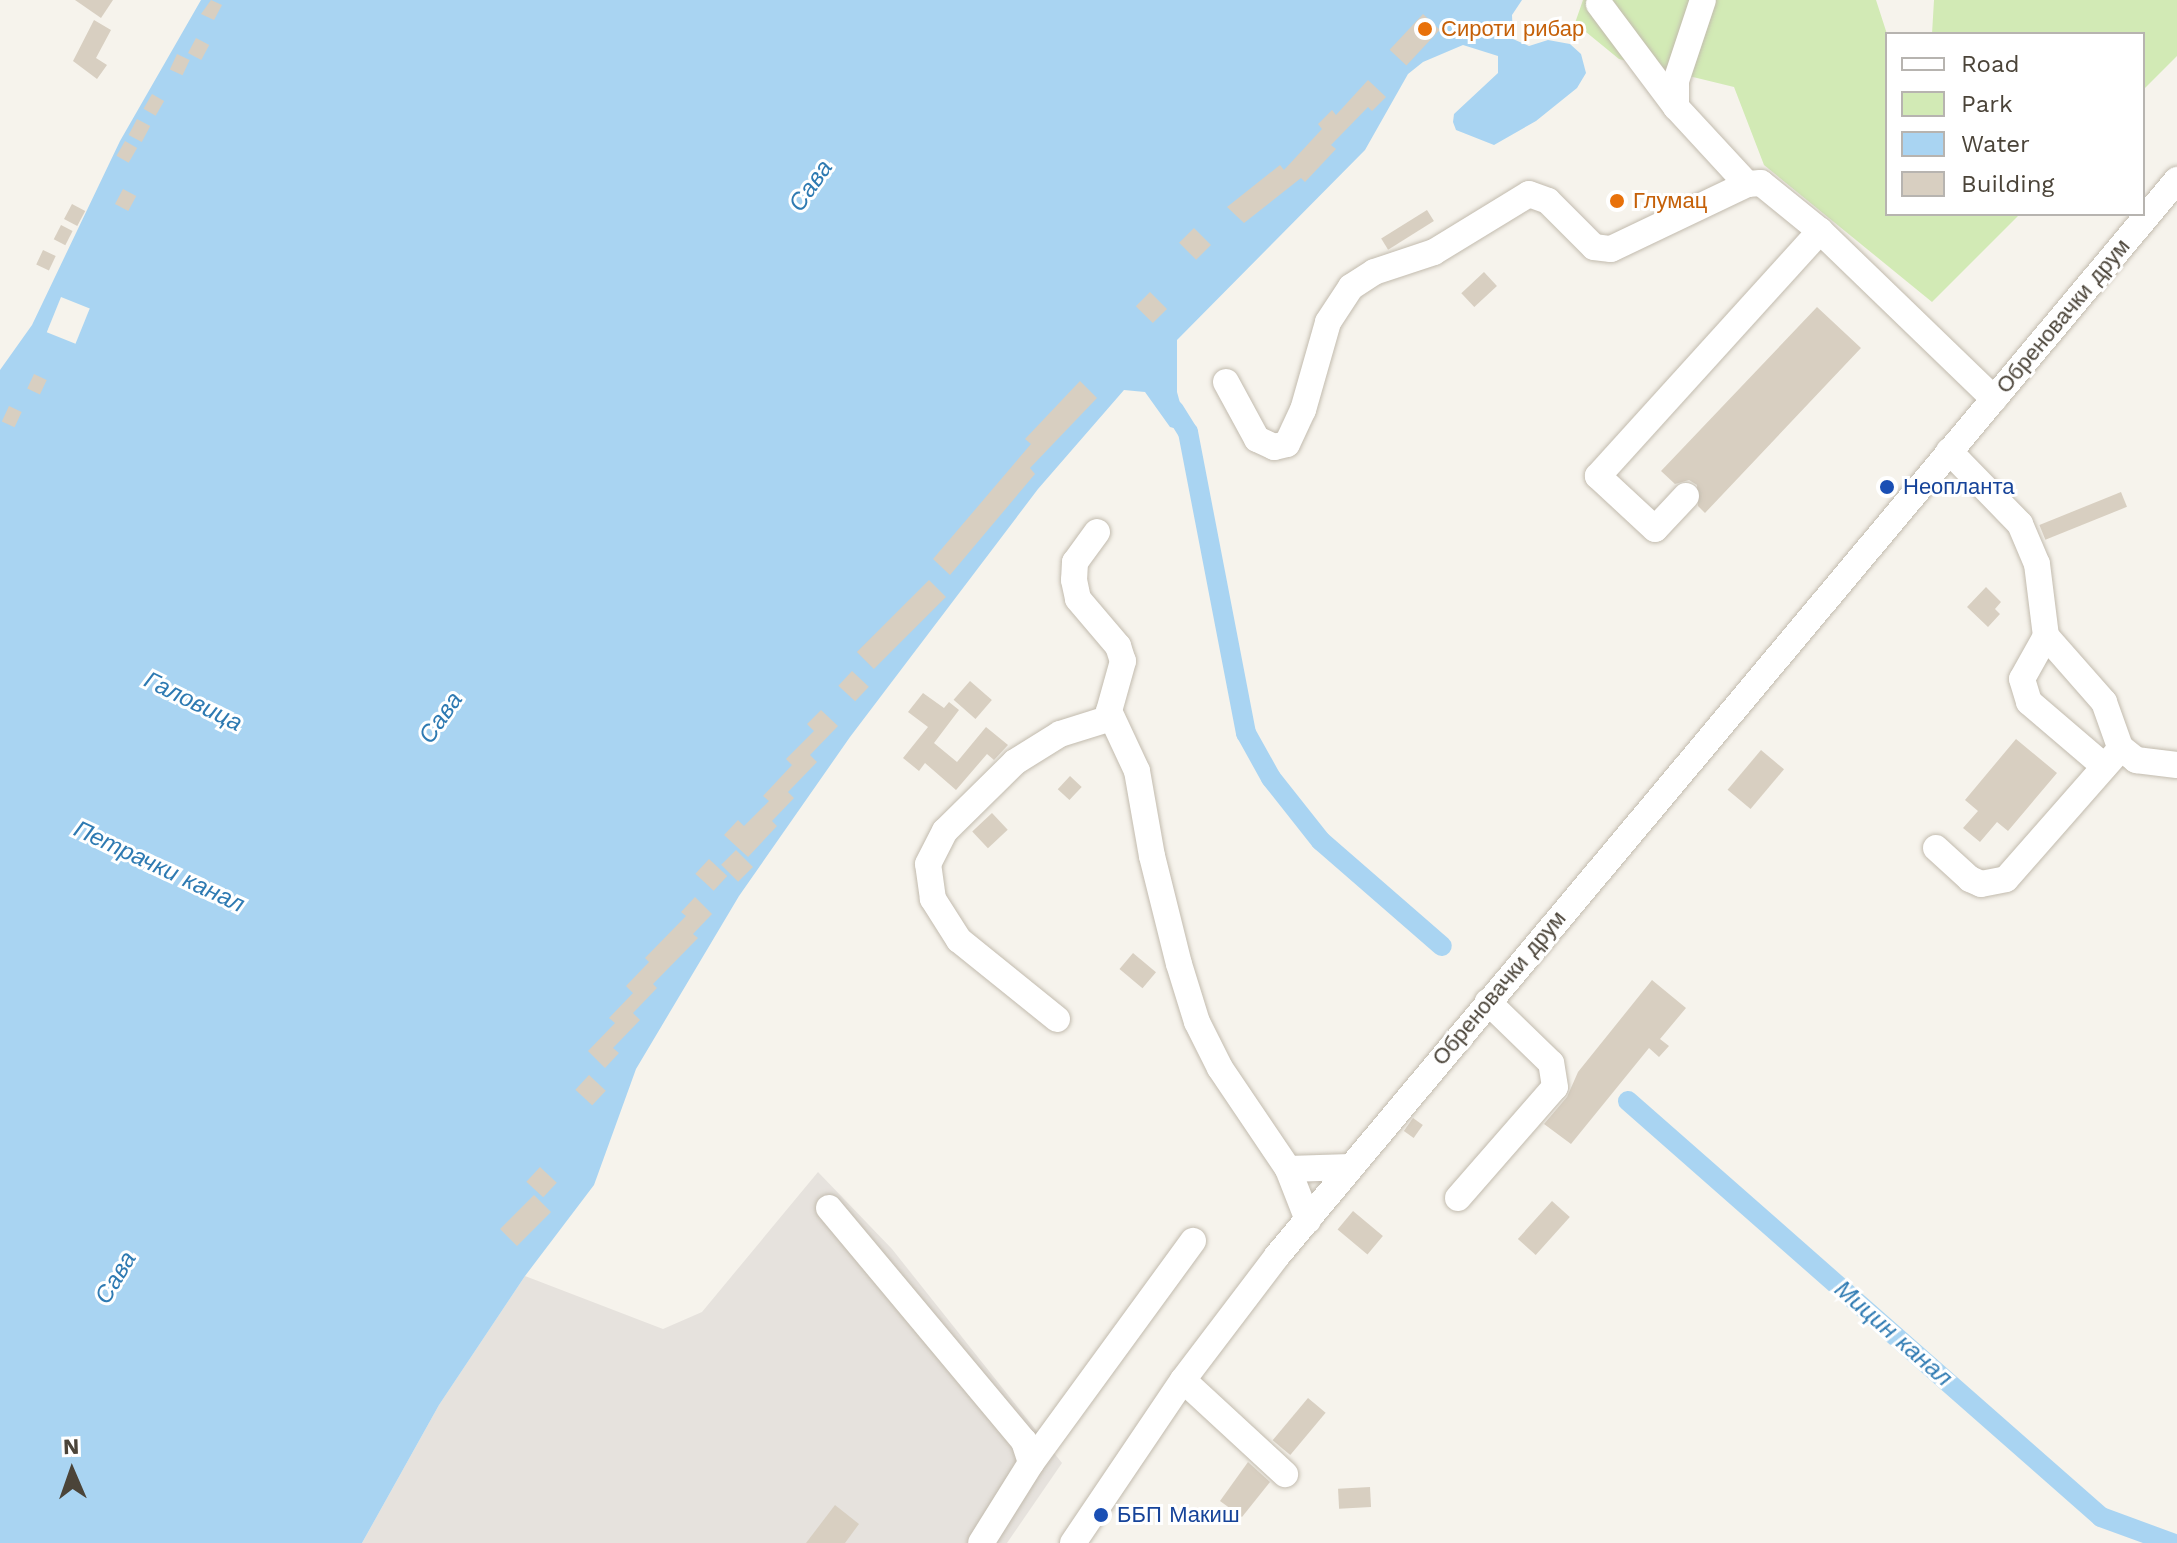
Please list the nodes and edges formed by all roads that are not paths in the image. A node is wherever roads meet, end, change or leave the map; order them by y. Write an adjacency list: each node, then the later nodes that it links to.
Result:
1 (1703, 0): 3 (street)
2 (1599, 4): 3 (street)
3 (1676, 107): 5 (street)
4 (2177, 180): 8 (street, Обреновачки друм)
5 (1747, 184): 6 (street); 7 (street)
6 (1820, 231): 8 (street); 10 (street)
7 (1226, 382)
8 (1994, 399): 9 (street, Обреновачки друм)
9 (1949, 451): 12 (street); 17 (street, Обреновачки друм)
10 (1686, 496)
11 (1097, 532): 13 (street)
12 (2046, 636): 14 (street); 14 (street)
13 (1111, 718): 18 (street); 20 (street)
14 (2113, 757): 15 (street); 16 (street)
15 (2177, 765)
16 (1936, 848)
17 (1488, 1002): 19 (street, Обреновачки друм); 21 (street)
18 (1057, 1019)
19 (1351, 1167): 20 (street); 23 (street, Обреновачки друм)
20 (1288, 1169): 23 (street)
21 (1458, 1198)
22 (829, 1208): 26 (street)
23 (1308, 1220): 25 (street, Обреновачки друм)
24 (1193, 1241): 26 (street)
25 (1183, 1380): 27 (street); 29 (street, Обреновачки друм)
26 (1031, 1463): 28 (street)
27 (1285, 1474)
28 (981, 1543)
29 (1073, 1543)

